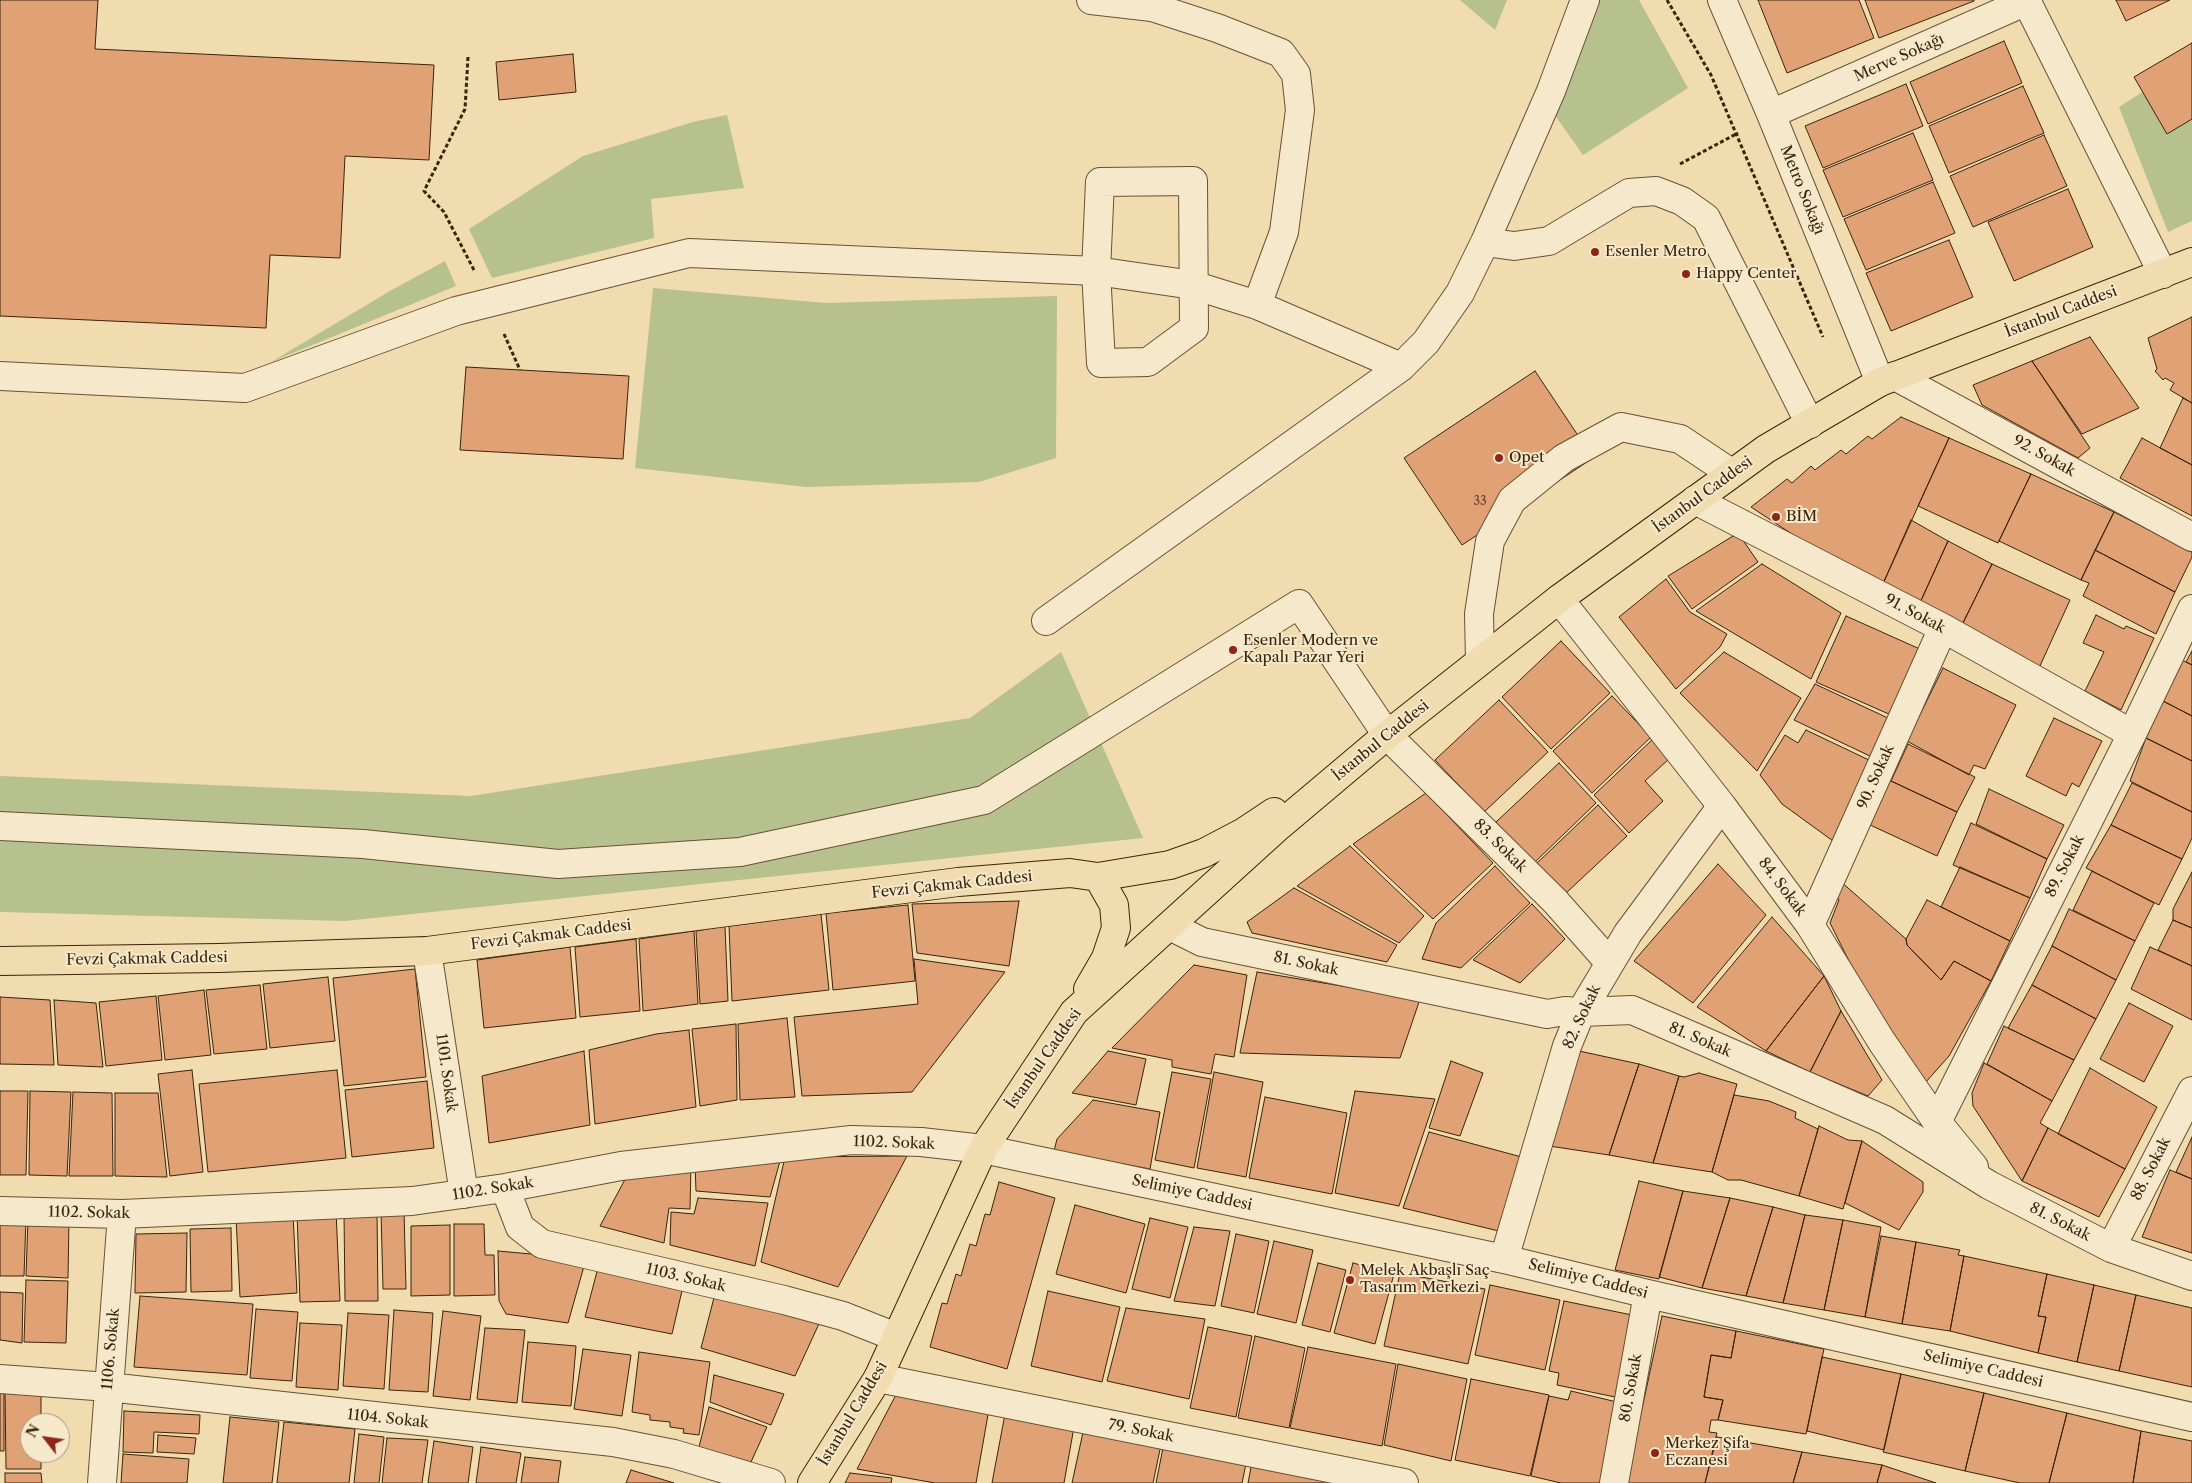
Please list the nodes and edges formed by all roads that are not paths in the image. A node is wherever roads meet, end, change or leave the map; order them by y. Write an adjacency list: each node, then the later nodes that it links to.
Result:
1 (1091, 0): 11 (street)
2 (1585, 0): 6 (street)
3 (1722, 0): 5 (street, Metro Sokağı)
4 (2026, 0): 5 (street, Merve Sokağı); 9 (street)
5 (1771, 114): 14 (street, Metro Sokağı)
6 (1485, 242): 12 (street); 15 (street)
7 (2192, 262): 9 (main road, İstanbul Caddesi)
8 (1096, 271): 10 (street); 10 (street); 10 (street); 13 (street)
9 (2163, 274): 14 (main road, İstanbul Caddesi)
10 (1193, 285): 11 (street)
11 (1256, 305): 12 (street)
12 (1401, 367): 21 (street)
13 (0, 376)
14 (1888, 379): 15 (main road, İstanbul Caddesi); 18 (street, 92. Sokak)
15 (1810, 424): 16 (main road, İstanbul Caddesi)
16 (1731, 473): 17 (main road, İstanbul Caddesi); 23 (street)
17 (1695, 500): 19 (main road, İstanbul Caddesi); 22 (street, 91. Sokak)
18 (2192, 537)
19 (1559, 599): 23 (main road, İstanbul Caddesi); 26 (street, 84. Sokak)
20 (2192, 609): 24 (street, 89. Sokak)
21 (1046, 621)
22 (1943, 628): 24 (street, 91. Sokak); 29 (street, 90. Sokak)
23 (1480, 661): 25 (main road, İstanbul Caddesi)
24 (2132, 734): 37 (street, 89. Sokak)
25 (1387, 735): 27 (street, 83. Sokak); 28 (main road, Fevzi Çakmak Caddesi); 30 (main road, İstanbul Caddesi); 33 (street, 83. Sokak)
26 (1722, 806): 29 (street, 84. Sokak); 33 (street, 82. Sokak)
27 (0, 826)
28 (1098, 876): 31 (main road, Fevzi Çakmak Caddesi); 34 (main road)
29 (1810, 925): 37 (street, 84. Sokak)
30 (1170, 926): 34 (main road, İstanbul Caddesi); 35 (street, 81. Sokak)
31 (428, 951): 32 (main road, Fevzi Çakmak Caddesi); 41 (street, 1101. Sokak)
32 (0, 961)
33 (1609, 962): 35 (street, 82. Sokak)
34 (1074, 1012): 38 (main road, İstanbul Caddesi)
35 (1581, 1012): 39 (street, 81. Sokak); 45 (street, 82. Sokak)
36 (2192, 1091): 44 (street, 88. Sokak)
37 (1937, 1122): 39 (street, 84. Sokak)
38 (983, 1149): 40 (street, 1102. Sokak); 45 (street, Selimiye Caddesi); 48 (main road, İstanbul Caddesi)
39 (1989, 1185): 44 (street, 81. Sokak)
40 (505, 1188): 41 (street, 1102. Sokak); 48 (street, 1103. Sokak)
41 (464, 1194): 43 (street, 1102. Sokak)
42 (0, 1211): 43 (street, 1102. Sokak)
43 (122, 1214): 51 (street, 1106. Sokak)
44 (2111, 1248): 46 (street, 81. Sokak)
45 (1504, 1259): 47 (street, Selimiye Caddesi)
46 (2192, 1276)
47 (1648, 1294): 52 (street, Selimiye Caddesi); 57 (street, 80. Sokak)
48 (896, 1337): 49 (main road, İstanbul Caddesi)
49 (878, 1378): 55 (main road, İstanbul Caddesi); 56 (street, 79. Sokak)
50 (0, 1379): 51 (street, 1104. Sokak)
51 (108, 1387): 53 (street, 1106. Sokak); 54 (street, 1104. Sokak)
52 (2192, 1416)
53 (102, 1483)
54 (771, 1483)
55 (812, 1483)
56 (1404, 1483)
57 (1614, 1483)

